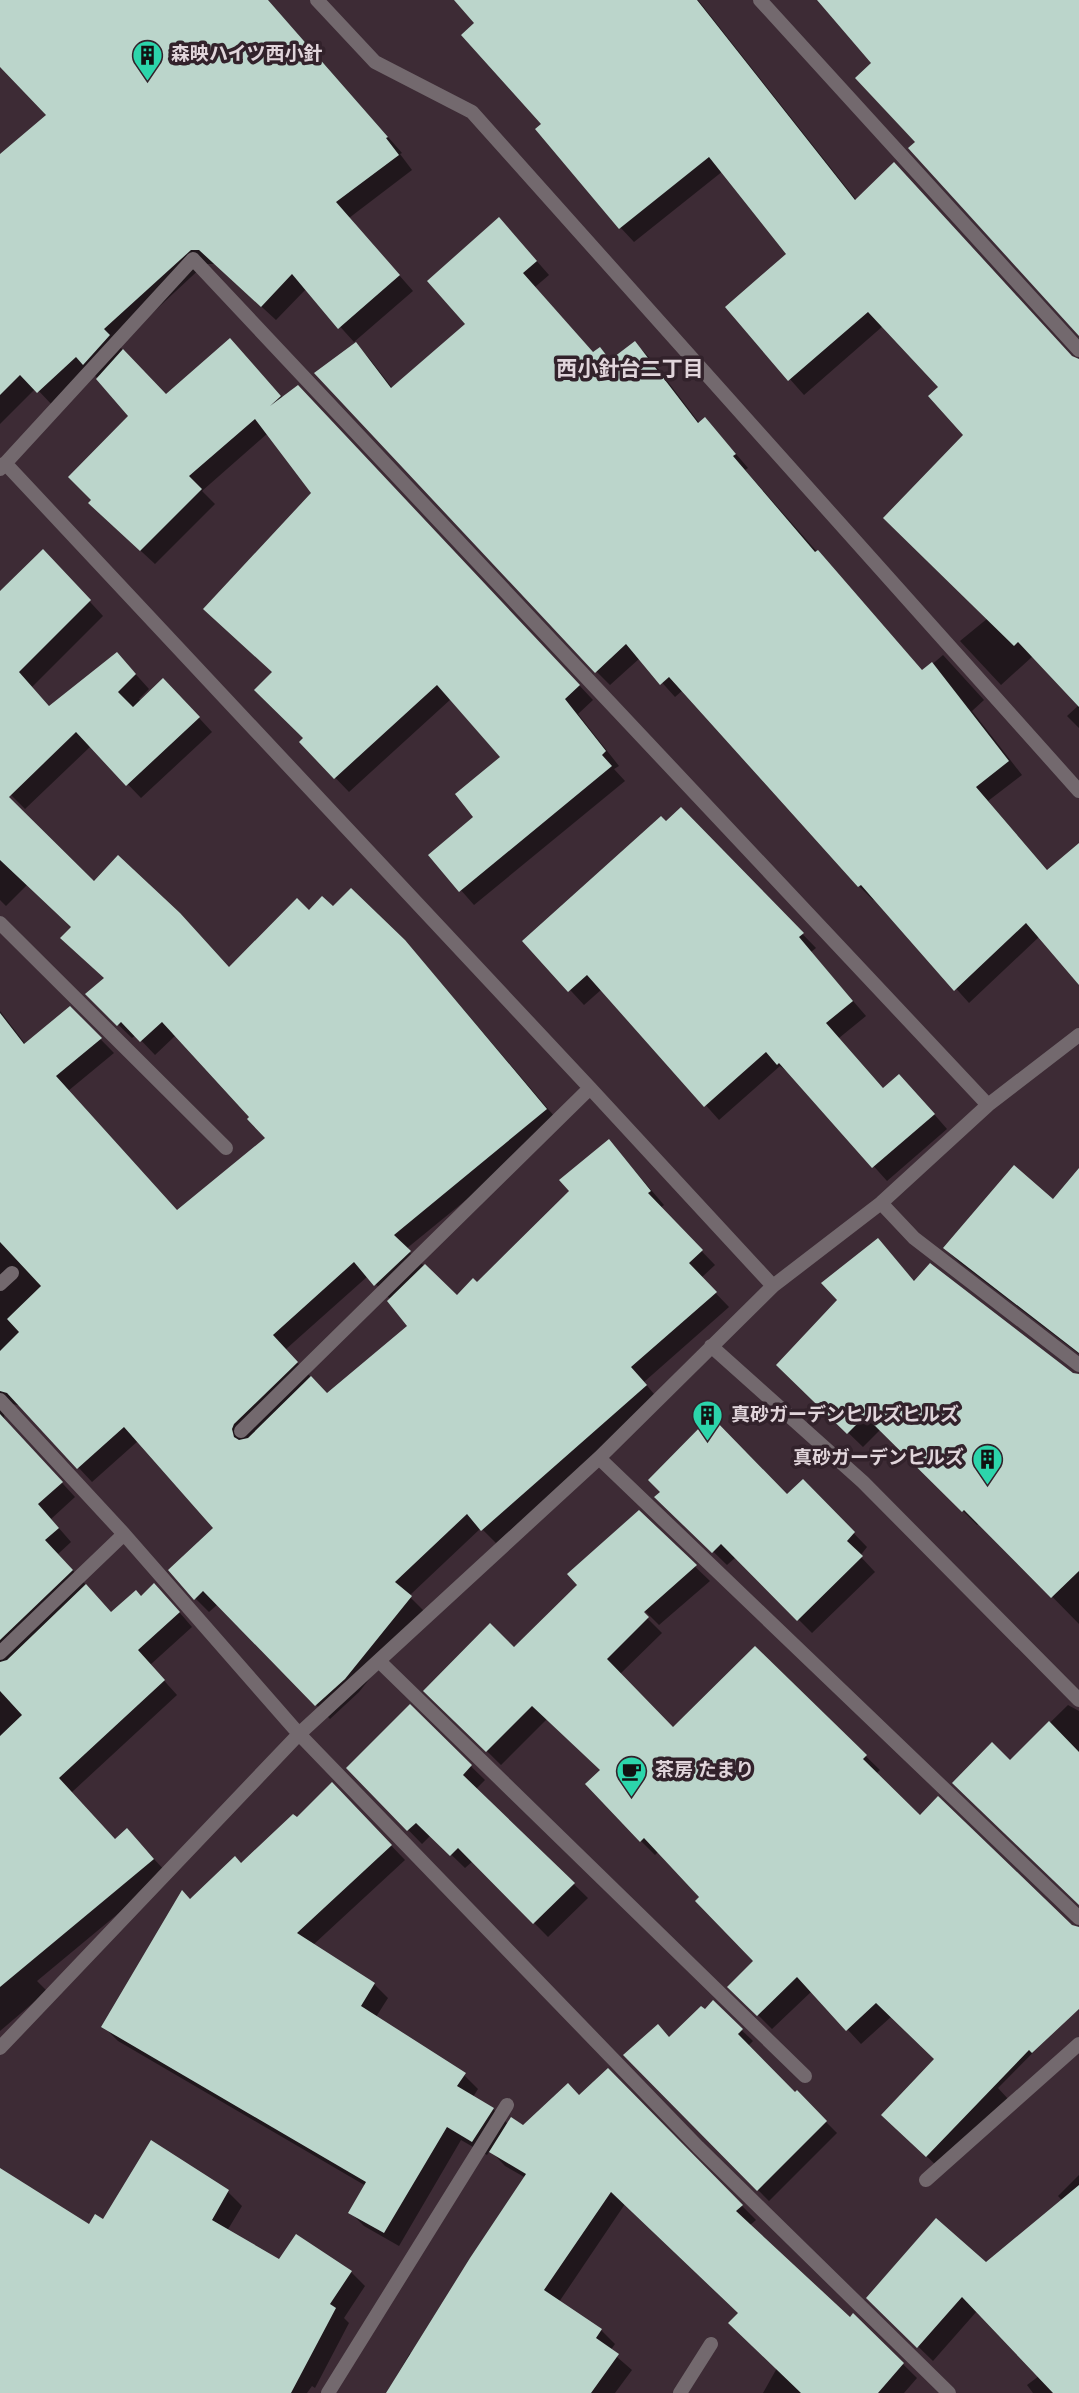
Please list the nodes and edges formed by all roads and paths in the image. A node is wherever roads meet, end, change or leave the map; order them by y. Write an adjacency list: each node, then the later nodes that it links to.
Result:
1 (317, 0): 5 (street)
2 (760, 0): 3 (street)
3 (1079, 350)
4 (3, 466): 8 (street); 9 (street)
5 (1079, 791)
6 (0, 923): 10 (street)
7 (1079, 1035): 9 (street)
8 (590, 1088): 14 (street); 18 (street)
9 (988, 1105): 11 (street)
10 (226, 1147)
11 (881, 1203): 14 (street); 16 (street)
12 (12, 1273): 13 (street)
13 (0, 1284)
14 (773, 1286): 15 (street)
15 (711, 1346): 19 (street); 23 (street)
16 (1079, 1365)
17 (0, 1400): 20 (street)
18 (240, 1431)
19 (599, 1458): 22 (street); 25 (street)
20 (124, 1534): 21 (street); 24 (street)
21 (0, 1653)
22 (380, 1661): 24 (street); 28 (street)
23 (1079, 1700)
24 (299, 1734): 27 (street); 34 (street)
25 (1079, 1918)
26 (1079, 2044): 30 (street)
27 (0, 2048)
28 (805, 2076)
29 (507, 2105): 32 (street)
30 (926, 2180)
31 (710, 2344): 33 (street)
32 (328, 2393)
33 (680, 2393)
34 (949, 2393)

